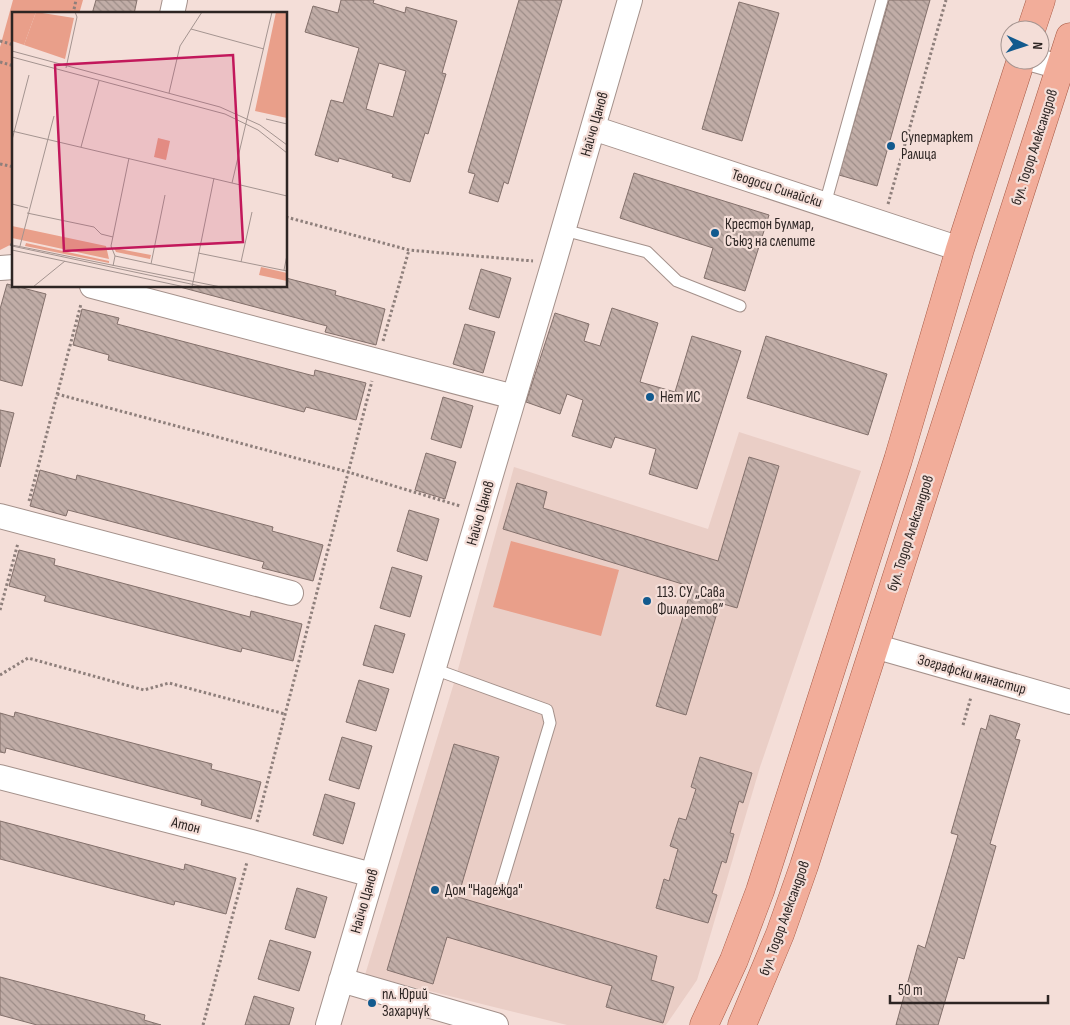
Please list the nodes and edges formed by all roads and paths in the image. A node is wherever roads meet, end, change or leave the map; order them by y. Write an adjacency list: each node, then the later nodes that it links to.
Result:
1 (630, 0): 10 (street, Найчо Цанов)
2 (882, 0): 11 (lane)
3 (946, 0): 13 (path)
4 (1041, 0): 5 (main road)
5 (1035, 20)
6 (1070, 37): 8 (main road, бул. Тодор Александров)
7 (1050, 64): 8 (street)
8 (1065, 69): 29 (main road, бул. Тодор Александров)
9 (1018, 70): 15 (main road)
10 (593, 128): 11 (street, Теодоси Синайски); 14 (street, Найчо Цанов)
11 (825, 204): 13 (street, Теодоси Синайски)
12 (288, 218): 16 (path)
13 (882, 223): 15 (street, Теодоси Синайски)
14 (564, 230): 17 (street, Найчо Цанов); 19 (lane)
15 (960, 249): 44 (main road)
16 (409, 250): 17 (path); 20 (path)
17 (554, 262): 22 (street, Найчо Цанов)
18 (88, 291): 20 (street); 21 (path)
19 (740, 306)
20 (377, 361): 22 (street); 23 (path)
21 (57, 394): 23 (path); 26 (path)
22 (514, 397): 24 (street, Найчо Цанов)
23 (348, 472): 24 (path); 34 (path)
24 (480, 512): 30 (street, Найчо Цанов)
25 (0, 516): 26 (street)
26 (23, 522): 27 (street); 28 (path)
27 (291, 593)
28 (0, 610)
29 (874, 646): 32 (street, Зографски манастир); 45 (main road, бул. Тодор Александров)
30 (434, 669): 38 (street, Найчо Цанов); 39 (lane)
31 (0, 675): 34 (path)
32 (976, 676): 33 (street, Зографски манастир); 35 (path)
33 (1070, 702)
34 (285, 714): 37 (path)
35 (963, 725)
36 (0, 777): 37 (street, Атон)
37 (252, 842): 38 (street, Атон); 41 (path)
38 (372, 875): 40 (street, Найчо Цанов)
39 (500, 889)
40 (341, 980): 42 (street, Найчо Цанов); 43 (street)
41 (203, 1025)
42 (328, 1025)
43 (496, 1025)
44 (704, 1025)
45 (742, 1025)

